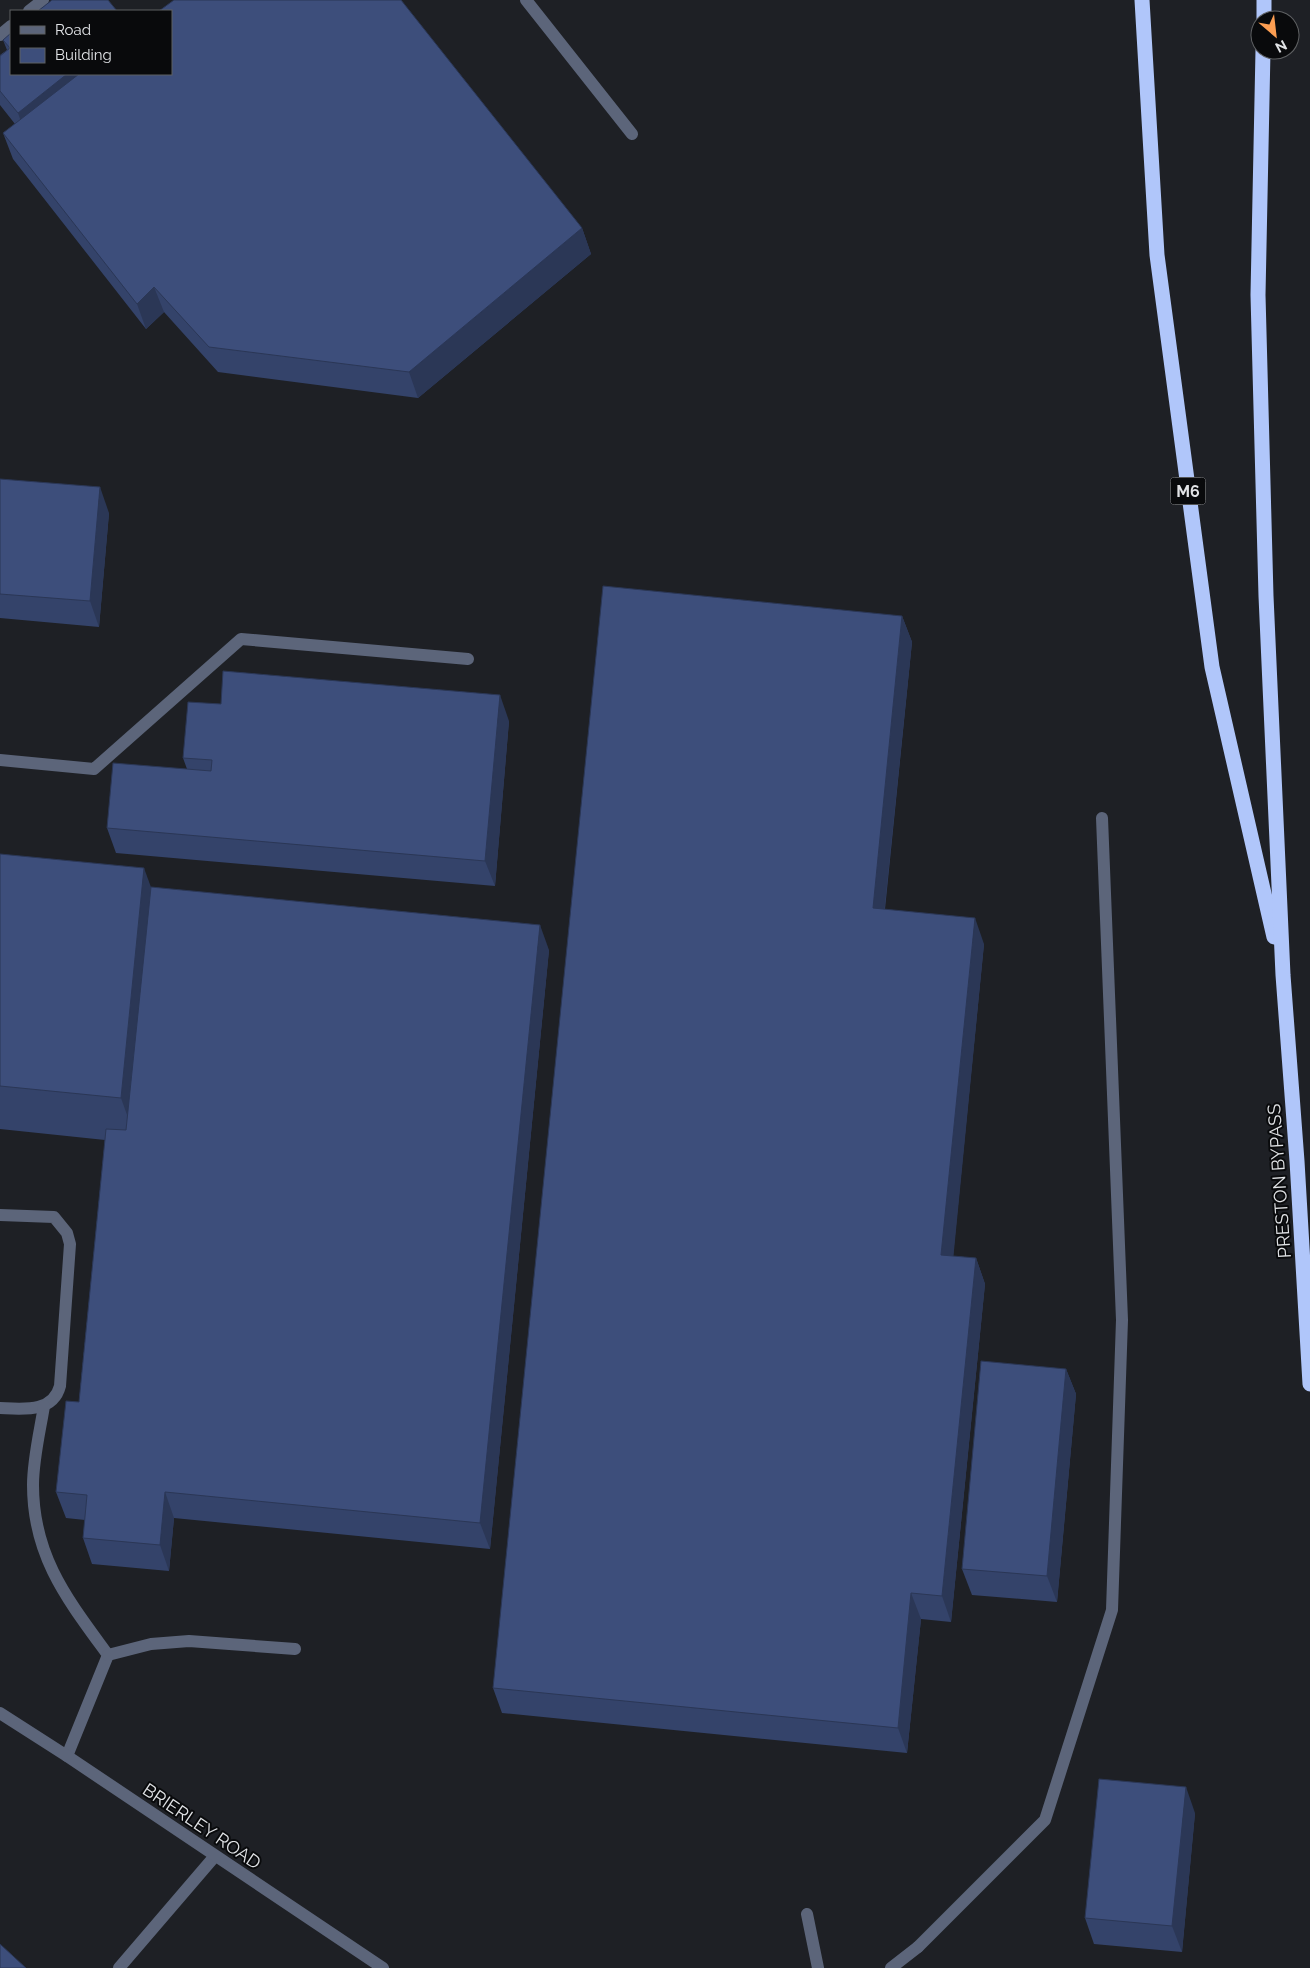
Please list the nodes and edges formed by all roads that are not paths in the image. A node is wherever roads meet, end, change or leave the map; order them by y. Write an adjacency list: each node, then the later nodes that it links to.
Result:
1 (43, 0): 4 (street)
2 (526, 0): 8 (street)
3 (1142, 0): 12 (highway, M6)
4 (30, 10)
5 (10, 27): 6 (street)
6 (0, 35)
7 (1263, 60): 12 (highway, M6)
8 (632, 134)
9 (468, 659): 10 (street)
10 (0, 760)
11 (1102, 818): 26 (street)
12 (1283, 975): 14 (highway, PRESTON BYPASS / M6)
13 (0, 1214): 15 (street)
14 (1310, 1384)
15 (44, 1406): 16 (street); 18 (street)
16 (0, 1408)
17 (295, 1649): 18 (street)
18 (108, 1655): 20 (street)
19 (0, 1714): 20 (street, BRIERLEY ROAD)
20 (67, 1756): 21 (street, BRIERLEY ROAD)
21 (215, 1856): 23 (street); 24 (street, BRIERLEY ROAD)
22 (807, 1914): 25 (street)
23 (119, 1968)
24 (383, 1968)
25 (818, 1968)
26 (891, 1968)

